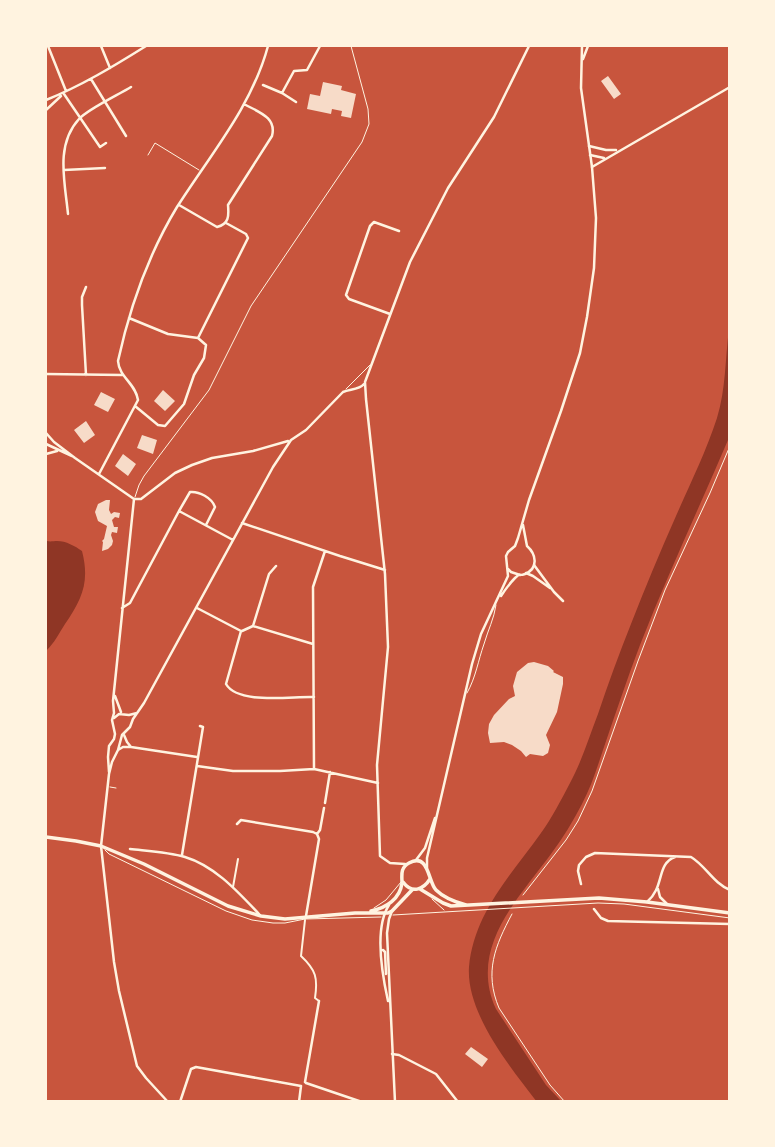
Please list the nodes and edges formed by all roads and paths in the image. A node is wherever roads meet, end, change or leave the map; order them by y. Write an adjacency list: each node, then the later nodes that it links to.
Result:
1 (48, 46): 14 (street)
2 (101, 46): 9 (street)
3 (146, 46): 9 (street)
4 (268, 46): 19 (street)
5 (320, 46): 15 (street)
6 (351, 46): 56 (lane)
7 (529, 46): 38 (street)
8 (585, 46): 24 (street)
9 (110, 68): 10 (street)
10 (91, 79): 14 (street); 18 (street)
11 (264, 85): 15 (street)
12 (131, 87): 18 (street)
13 (730, 87): 25 (street)
14 (65, 93): 16 (street); 20 (street); 21 (street)
15 (282, 93): 17 (street)
16 (47, 99)
17 (296, 102)
18 (104, 103): 21 (street); 22 (street)
19 (244, 104): 32 (street); 35 (street)
20 (47, 110)
21 (80, 118): 23 (street); 31 (street)
22 (126, 136)
23 (106, 143)
24 (589, 145): 25 (street); 27 (street)
25 (620, 150): 28 (street)
26 (148, 155): 32 (lane)
27 (590, 155): 28 (street); 29 (street)
28 (607, 158): 29 (street)
29 (592, 167): 58 (street)
30 (104, 168): 31 (street)
31 (64, 170): 34 (street)
32 (201, 172): 33 (street)
33 (179, 205): 35 (street); 39 (street)
34 (68, 214)
35 (226, 223): 40 (street)
36 (399, 231): 38 (street)
37 (86, 287): 43 (street)
38 (390, 314): 41 (street)
39 (129, 318): 40 (street); 44 (street)
40 (198, 338): 47 (street)
41 (371, 363): 45 (street); 46 (lane)
42 (46, 374): 43 (street)
43 (86, 375): 44 (street)
44 (122, 375): 47 (street)
45 (365, 382): 46 (street); 67 (street)
46 (343, 392): 49 (street)
47 (135, 406): 55 (street)
48 (46, 433): 54 (street)
49 (291, 440): 56 (street); 59 (street)
50 (46, 444): 52 (street)
51 (730, 446): 122 (path)
52 (57, 451): 53 (street); 54 (street)
53 (46, 454)
54 (75, 458): 55 (street)
55 (99, 474): 56 (street)
56 (134, 499): 73 (street)
57 (178, 511): 60 (street); 60 (street); 73 (street)
58 (523, 521): 62 (street); 62 (street)
59 (242, 523): 61 (street); 63 (street)
60 (206, 524): 61 (street)
61 (233, 540): 74 (street)
62 (521, 546): 64 (street); 66 (street)
63 (325, 551): 67 (street); 77 (street)
64 (534, 565): 68 (street); 70 (street)
65 (276, 566): 75 (street)
66 (508, 569): 69 (street); 72 (street)
67 (385, 570): 94 (street)
68 (526, 573): 69 (street); 70 (street)
69 (520, 575): 72 (street)
70 (554, 592): 71 (street)
71 (563, 601)
72 (497, 602): 97 (street)
73 (122, 608): 78 (street)
74 (197, 608): 76 (street); 80 (street)
75 (253, 626): 76 (street); 77 (street)
76 (241, 631): 79 (street)
77 (313, 644): 79 (street)
78 (114, 692): 81 (street); 82 (street)
79 (314, 697): 91 (street)
80 (137, 713): 81 (street); 83 (street)
81 (124, 714): 82 (street); 83 (street)
82 (112, 720): 87 (street)
83 (131, 724): 85 (street)
84 (200, 726): 89 (street)
85 (124, 733): 86 (street); 88 (street)
86 (131, 747): 88 (street); 89 (street)
87 (109, 751): 88 (street); 93 (street)
88 (117, 752): 93 (street)
89 (197, 757): 90 (street)
90 (197, 766): 91 (street); 105 (street)
91 (314, 769): 92 (street)
92 (330, 772): 94 (street); 98 (street)
93 (109, 774): 95 (street)
94 (377, 783): 109 (street)
95 (108, 787): 96 (lane); 103 (street)
96 (116, 788)
97 (440, 799): 108 (street); 111 (street)
98 (325, 803)
99 (324, 808): 101 (street)
100 (237, 824): 101 (street)
101 (317, 834): 136 (street)
102 (46, 838): 103 (main road)
103 (101, 846): 134 (main road); 136 (lane); 145 (street)
104 (130, 849): 105 (street)
105 (182, 856): 116 (street)
106 (678, 856): 115 (street); 118 (street); 120 (street)
107 (238, 859): 116 (street)
108 (415, 862): 110 (main road); 111 (main road)
109 (390, 863): 110 (street); 112 (street)
110 (408, 864): 112 (main road)
111 (427, 868): 113 (main road)
112 (402, 873): 114 (main road)
113 (430, 879): 117 (main road); 125 (main road)
114 (402, 881): 119 (main road); 124 (main road); 131 (lane)
115 (581, 884)
116 (233, 888): 134 (street)
117 (420, 889): 119 (main road); 121 (main road)
118 (658, 889): 123 (street); 126 (street)
119 (412, 890): 132 (main road)
120 (730, 891)
121 (427, 893): 125 (main road); 129 (lane)
122 (519, 901)
123 (647, 902): 126 (main road); 127 (main road)
124 (390, 904): 131 (main road); 133 (street)
125 (468, 905): 127 (main road)
126 (667, 905): 135 (main road)
127 (475, 908): 129 (lane); 135 (lane)
128 (594, 909): 137 (street)
129 (446, 911): 132 (lane)
130 (512, 912): 151 (path)
131 (360, 913): 133 (main road); 136 (main road)
132 (391, 914): 133 (main road); 139 (street)
133 (384, 915): 136 (lane); 138 (street)
134 (261, 916): 136 (main road)
135 (730, 916)
136 (306, 918): 140 (street)
137 (730, 924)
138 (382, 950): 139 (street); 141 (street)
139 (388, 984): 141 (street)
140 (319, 1002): 143 (street)
141 (389, 1007): 142 (street)
142 (392, 1054): 149 (street); 150 (street)
143 (305, 1082): 144 (street); 148 (street)
144 (301, 1086): 146 (street); 147 (street)
145 (167, 1101)
146 (180, 1101)
147 (299, 1101)
148 (362, 1101)
149 (395, 1101)
150 (458, 1101)
151 (565, 1101)

